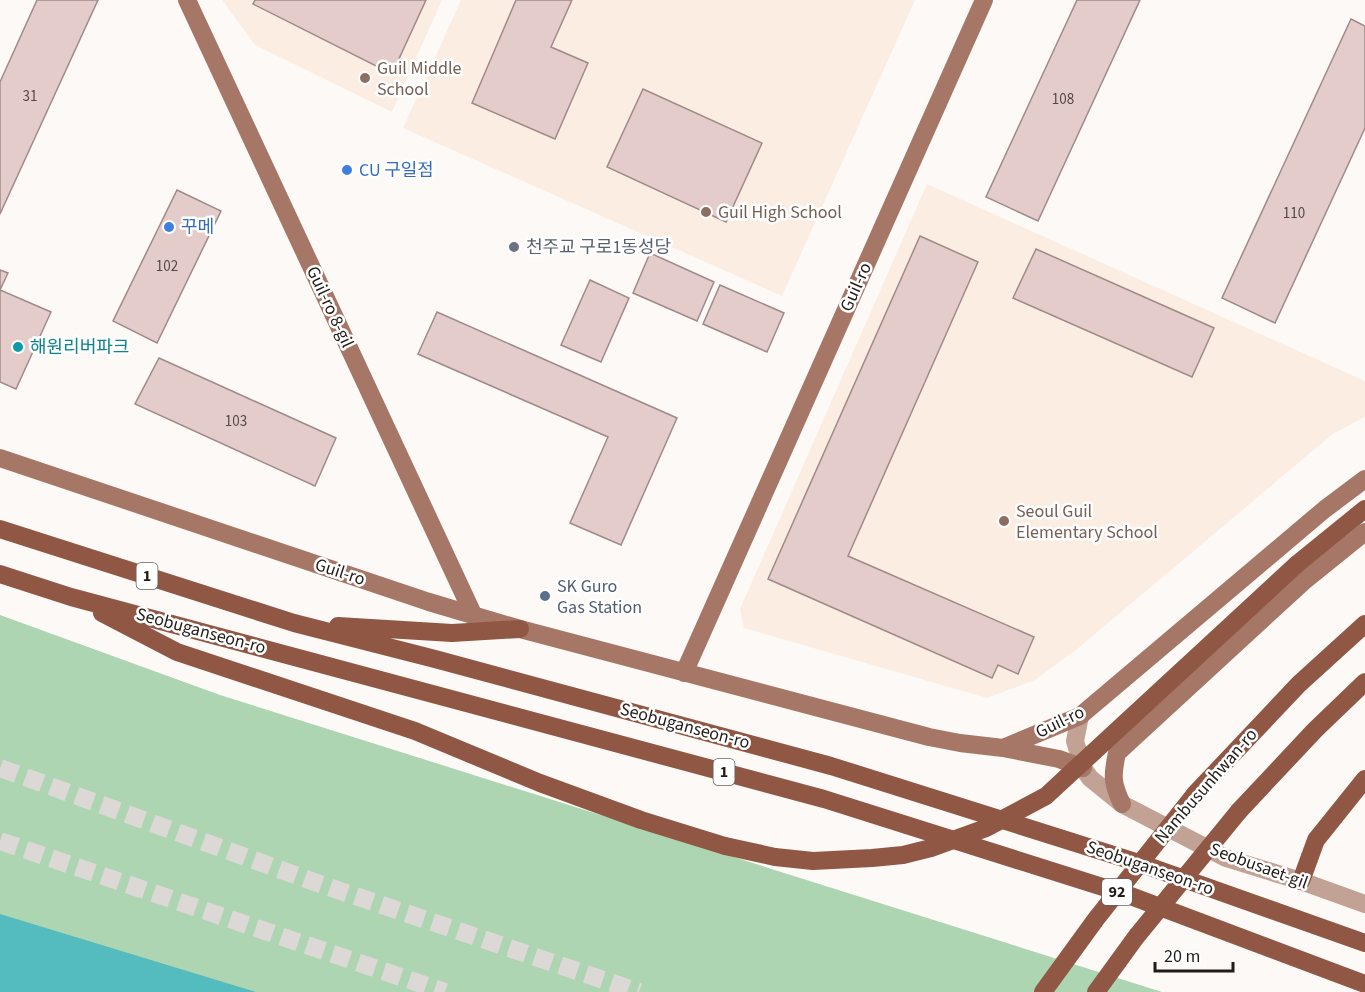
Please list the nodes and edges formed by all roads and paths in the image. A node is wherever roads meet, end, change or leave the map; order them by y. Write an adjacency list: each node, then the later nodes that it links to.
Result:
1 (187, 0): 10 (main road, Guil-ro 8-gil)
2 (984, 0): 14 (main road, Guil-ro)
3 (0, 458): 10 (main road, Guil-ro)
4 (1365, 479): 16 (main road, Guil-ro)
5 (1365, 509): 9 (main road, bridge)
6 (0, 530): 11 (main road, Seobuganseon-ro / 1)
7 (1365, 532): 20 (main road)
8 (0, 574): 9 (main road, Seobuganseon-ro / 1)
9 (71, 597): 24 (main road, Seobuganseon-ro / 1)
10 (473, 614): 13 (main road, Guil-ro)
11 (294, 623): 13 (main road); 23 (main road, Seobuganseon-ro / 1)
12 (1365, 624): 25 (main road, Nambusunhwan-ro / 92, bridge)
13 (520, 629): 14 (main road, Guil-ro)
14 (684, 673): 17 (main road, Guil-ro)
15 (1365, 682): 26 (main road, 92, bridge)
16 (1080, 716): 17 (main road, Guil-ro); 18 (street, Seobusaet-gil)
17 (1003, 748): 18 (main road)
18 (1083, 768): 20 (street, Seobusaet-gil)
19 (1365, 779): 21 (main road)
20 (1122, 804): 21 (street, Seobusaet-gil)
21 (1301, 881): 22 (street, Seobusaet-gil)
22 (1365, 904)
23 (1365, 943)
24 (1365, 984)
25 (1044, 992)
26 (1096, 992)

